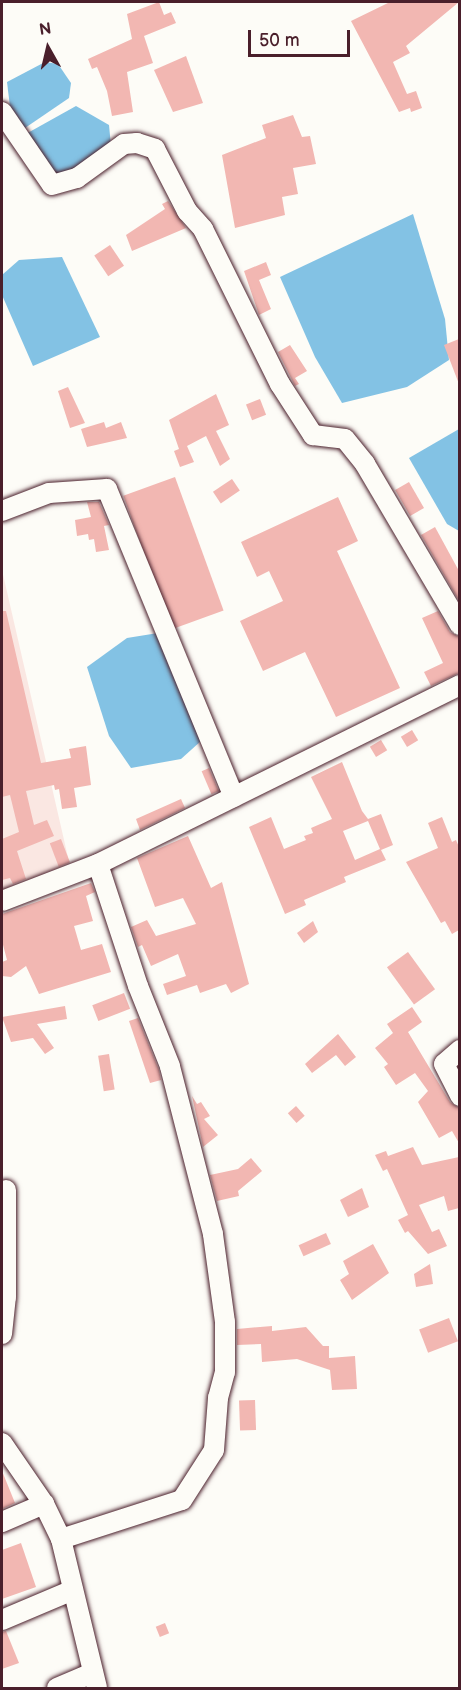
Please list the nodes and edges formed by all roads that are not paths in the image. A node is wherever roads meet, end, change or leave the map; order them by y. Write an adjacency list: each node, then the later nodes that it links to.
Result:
1 (2, 112): 3 (street)
2 (2, 511): 5 (street)
3 (459, 625)
4 (457, 693): 5 (street)
5 (234, 798): 6 (street)
6 (98, 864): 7 (street); 15 (street)
7 (2, 901)
8 (459, 1050): 9 (street)
9 (459, 1096)
10 (6, 1190): 11 (street)
11 (2, 1335)
12 (2, 1443): 13 (street)
13 (44, 1504): 14 (street); 15 (street)
14 (2, 1522)
15 (61, 1539): 16 (street)
16 (73, 1590): 17 (street); 18 (street)
17 (2, 1620)
18 (95, 1681): 19 (street)
19 (57, 1689)

